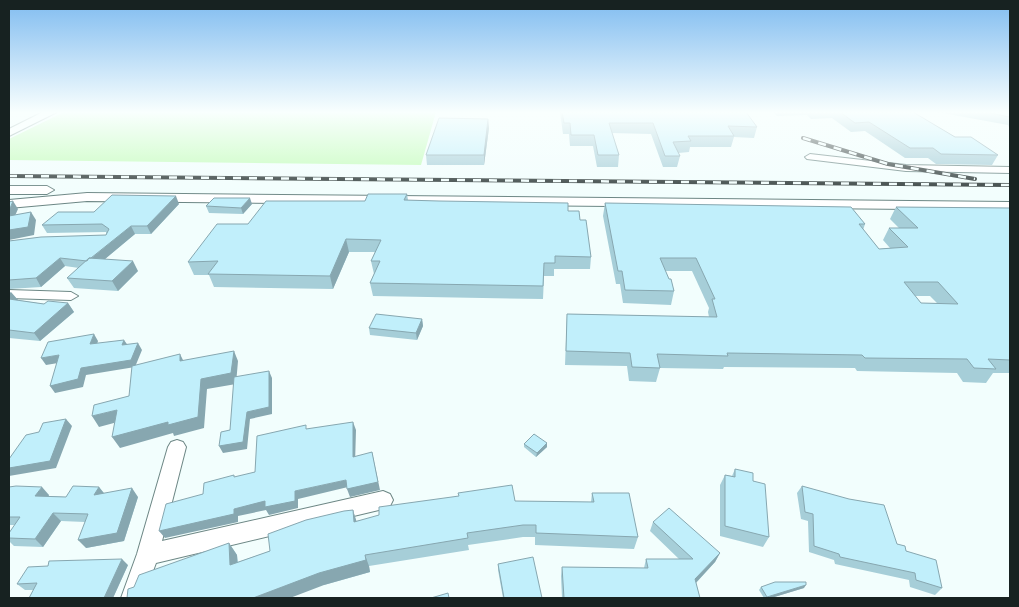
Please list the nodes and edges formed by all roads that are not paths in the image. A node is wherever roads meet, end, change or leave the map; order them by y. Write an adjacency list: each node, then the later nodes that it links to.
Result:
1 (810, 157): 2 (street)
2 (1010, 170)
3 (9, 190): 4 (main road)
4 (272, 196): 5 (main road); 6 (main road); 7 (main road)
5 (1010, 202)
6 (9, 204)
7 (1010, 206)
8 (9, 294): 9 (street)
9 (71, 296)
10 (177, 447): 12 (street)
11 (383, 500): 12 (street)
12 (148, 554): 13 (street)
13 (132, 598)

